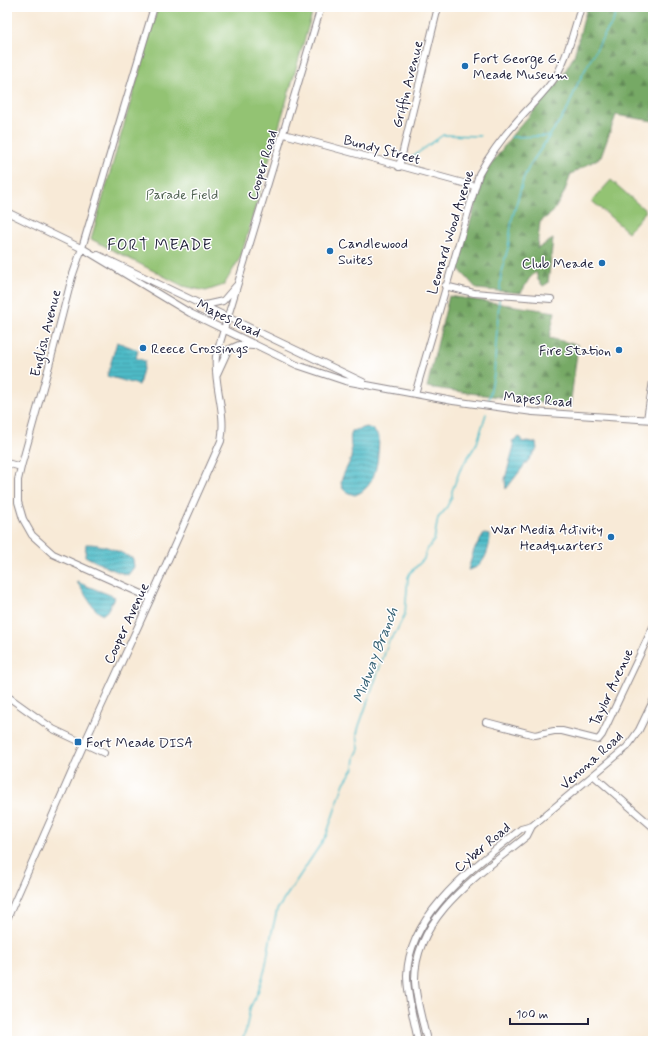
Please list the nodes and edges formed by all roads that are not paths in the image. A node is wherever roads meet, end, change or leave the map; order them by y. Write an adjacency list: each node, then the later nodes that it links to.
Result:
1 (154, 7): 9 (street, English Avenue)
2 (321, 7): 5 (street, Cooper Road)
3 (438, 7): 6 (street, Griffin Avenue)
4 (581, 7): 7 (street, Leonard Wood Avenue)
5 (284, 134): 6 (street, Bundy Street); 10 (street, Cooper Road)
6 (399, 167): 7 (street, Bundy Street)
7 (474, 186): 11 (street, Leonard Wood Avenue)
8 (7, 212): 9 (street, Mapes Road)
9 (82, 248): 13 (street, Mapes Road); 15 (street, Mapes Road); 23 (street, English Avenue)
10 (240, 281): 13 (street); 14 (street, Cooper Road)
11 (445, 286): 12 (street); 20 (street, Leonard Wood Avenue)
12 (551, 299)
13 (202, 305): 14 (street, Mapes Road)
14 (228, 318): 15 (street, Cooper Road); 19 (street, Mapes Road)
15 (224, 329): 16 (street, Mapes Road); 17 (street, Cooper Avenue)
16 (258, 346): 17 (street); 19 (street, Mapes Road)
17 (217, 375): 24 (street, Cooper Avenue)
18 (653, 381): 21 (street)
19 (374, 387): 20 (street, Mapes Road)
20 (415, 394): 21 (street, Mapes Road)
21 (650, 419)
22 (7, 463): 23 (street)
23 (21, 467): 24 (street, English Avenue)
24 (151, 598): 29 (street, Cooper Avenue)
25 (653, 627): 28 (street, Taylor Avenue)
26 (7, 696): 29 (street)
27 (653, 701): 31 (street, Venona Road)
28 (486, 722)
29 (84, 744): 30 (street); 34 (street, Cooper Avenue)
30 (104, 753)
31 (594, 776): 32 (street, Venona Road); 33 (street)
32 (532, 826): 35 (street, Cyber Road); 36 (street, Cyber Road)
33 (653, 827)
34 (7, 919)
35 (418, 1041)
36 (427, 1041)

